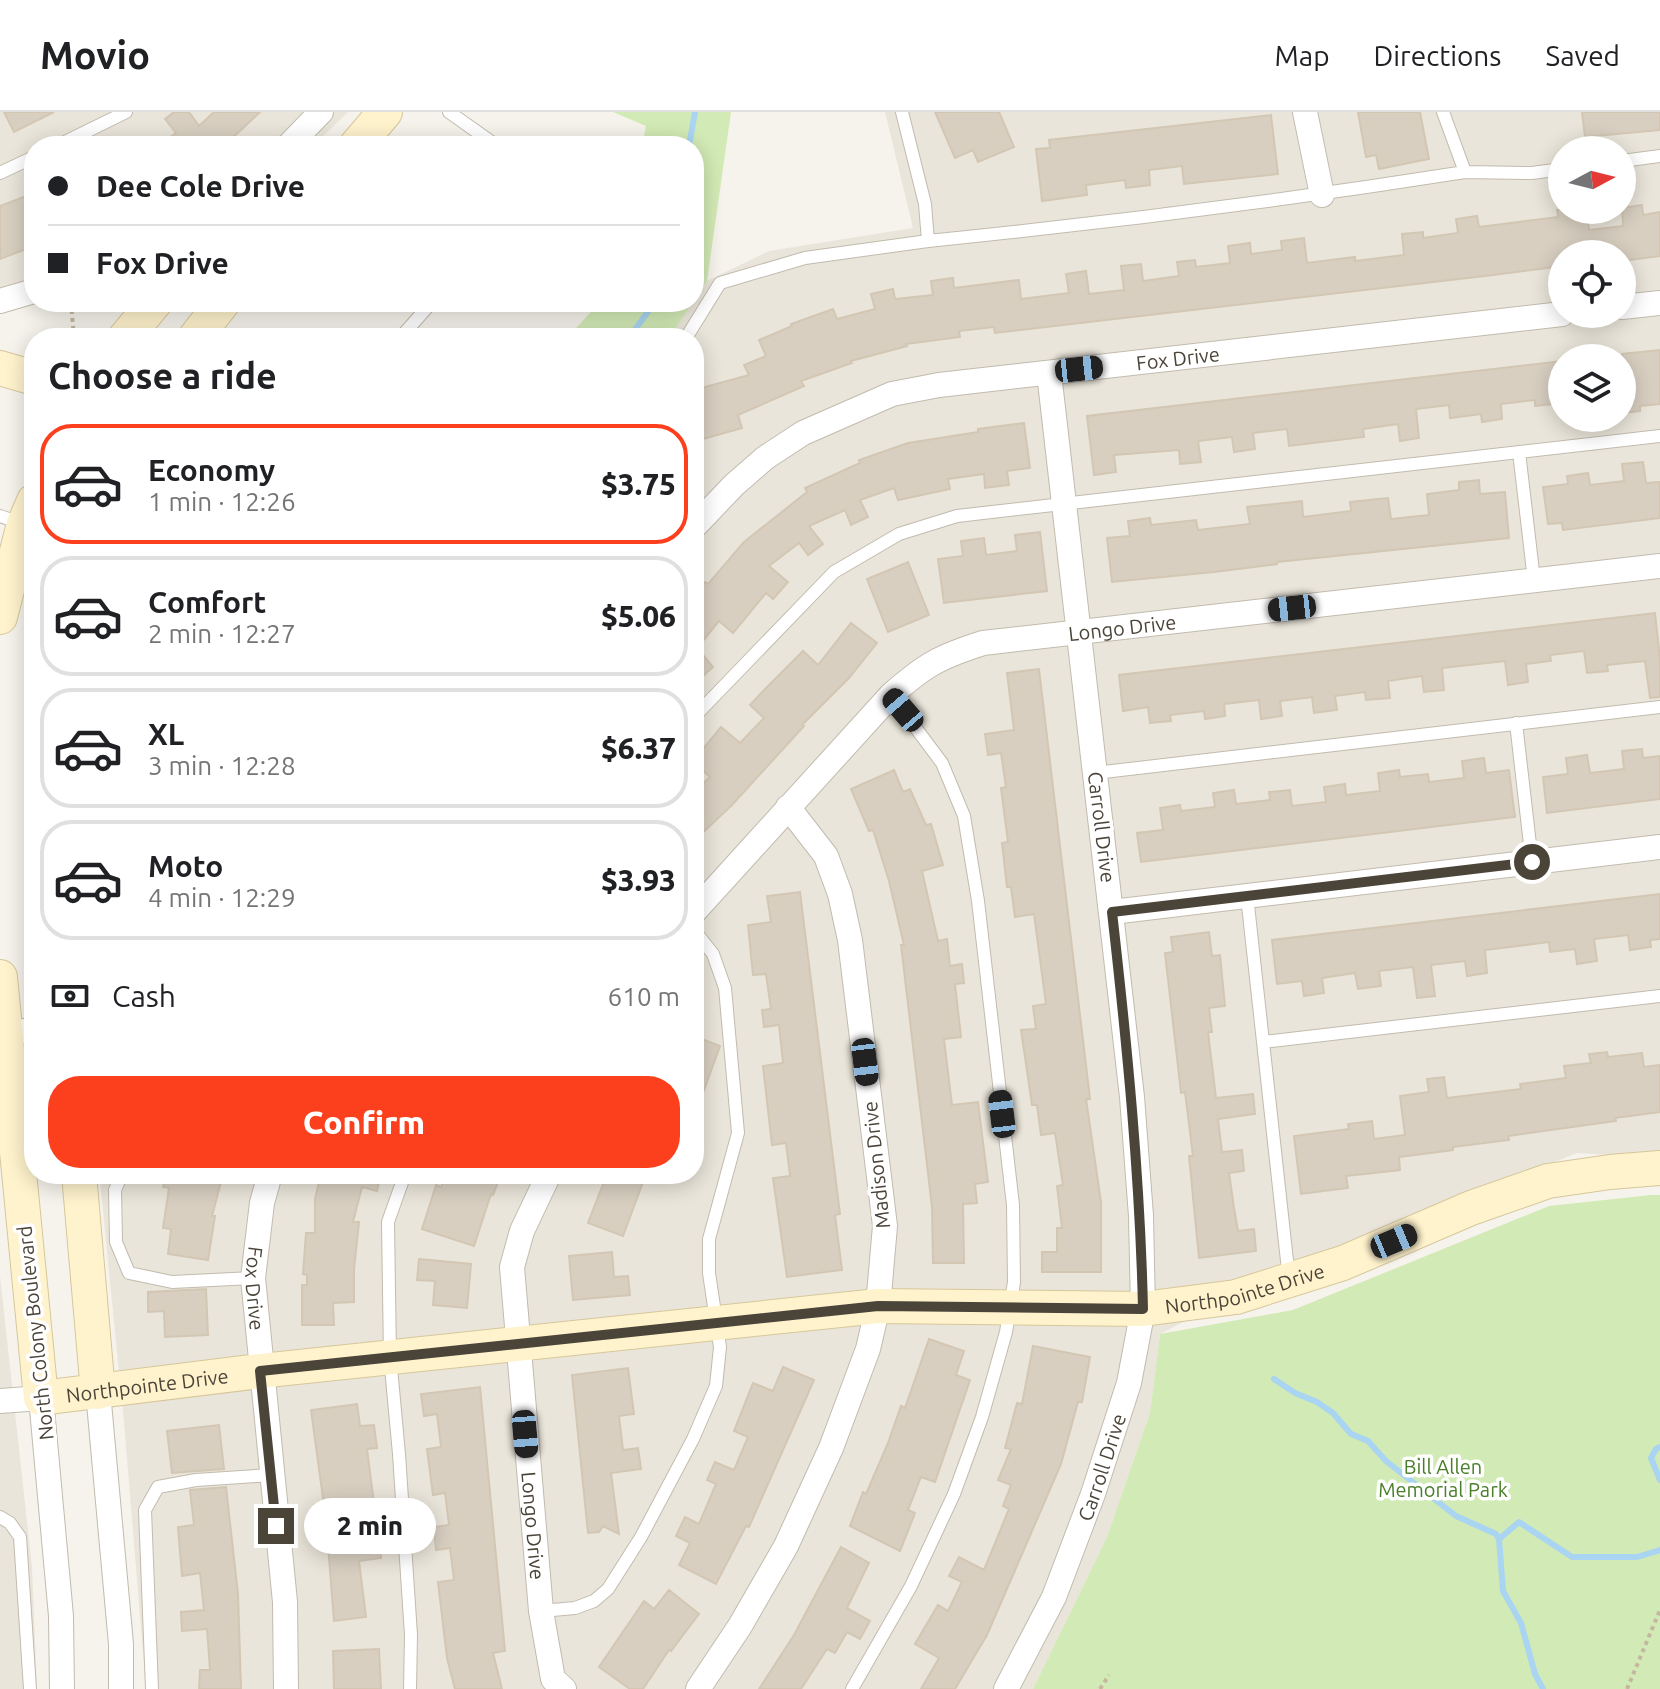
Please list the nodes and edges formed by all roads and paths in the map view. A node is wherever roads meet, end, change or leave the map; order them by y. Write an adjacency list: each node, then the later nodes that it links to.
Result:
1 (126, 112): 8 (lane)
2 (321, 112): 9 (street)
3 (385, 112): 10 (street)
4 (449, 112): 11 (lane)
5 (902, 112): 19 (lane)
6 (1305, 112): 18 (street)
7 (1443, 112): 16 (lane)
8 (77, 136)
9 (298, 136)
10 (365, 136)
11 (483, 136)
12 (1660, 156): 13 (lane)
13 (1636, 159)
14 (24, 162): 17 (lane)
15 (1548, 171): 16 (lane)
16 (1465, 172): 18 (lane)
17 (0, 173)
18 (1322, 195): 19 (lane)
19 (928, 241): 24 (lane)
20 (24, 294): 21 (street)
21 (0, 301)
22 (1660, 303): 23 (street)
23 (1636, 306)
24 (704, 309)
25 (147, 312): 29 (street)
26 (215, 312): 30 (street)
27 (423, 312): 31 (lane)
28 (1548, 316): 33 (street, Fox Drive)
29 (133, 328)
30 (203, 328)
31 (409, 328)
32 (0, 368): 34 (street)
33 (1049, 373): 37 (street, Carroll Drive); 39 (street, Fox Drive)
34 (24, 375)
35 (1660, 436): 36 (lane)
36 (1519, 452): 37 (lane); 41 (lane)
37 (1065, 504): 43 (street, Carroll Drive); 45 (lane)
38 (19, 514): 42 (street)
39 (704, 516)
40 (1660, 566): 41 (street, Longo Drive)
41 (1534, 580): 43 (street, Longo Drive)
42 (0, 617)
43 (1080, 632): 44 (street, Longo Drive); 48 (street, Carroll Drive)
44 (891, 695): 49 (street, Longo Drive); 71 (lane)
45 (704, 707)
46 (1660, 707): 47 (lane)
47 (1516, 723): 48 (lane); 51 (lane)
48 (1095, 773): 54 (street, Carroll Drive)
49 (788, 807): 53 (street, Longo Drive); 70 (street, Madison Drive)
50 (1660, 847): 51 (street)
51 (1532, 862): 52 (street)
52 (1247, 896): 54 (street); 59 (lane)
53 (704, 901)
54 (1112, 912): 72 (street, Carroll Drive)
55 (704, 943): 73 (lane)
56 (0, 977): 58 (street, North Colony Boulevard)
57 (1660, 996): 59 (lane)
58 (13, 1032): 61 (street, North Colony Boulevard)
59 (1263, 1042): 69 (lane)
60 (1660, 1168): 69 (street, Northpointe Drive)
61 (24, 1176)
62 (25, 1184): 78 (street, North Colony Boulevard)
63 (80, 1184): 77 (street)
64 (118, 1184): 68 (lane)
65 (267, 1184): 68 (street, Fox Drive)
66 (401, 1184): 75 (lane)
67 (544, 1184): 74 (street, Longo Drive)
68 (253, 1278): 76 (street, Fox Drive)
69 (1290, 1282): 72 (street, Northpointe Drive)
70 (878, 1306): 71 (street, Northpointe Drive); 73 (street, Northpointe Drive); 92 (street, Madison Drive)
71 (1010, 1306): 72 (street, Northpointe Drive); 93 (lane)
72 (1143, 1309): 94 (street, Carroll Drive)
73 (718, 1324): 74 (street, Northpointe Drive); 83 (lane)
74 (517, 1345): 75 (street, Northpointe Drive); 83 (street, Longo Drive)
75 (390, 1357): 76 (street, Northpointe Drive); 90 (lane)
76 (260, 1371): 77 (street, Northpointe Drive); 80 (street, Fox Drive)
77 (98, 1392): 78 (street, Northpointe Drive); 87 (street)
78 (41, 1398): 79 (street, Northpointe Drive); 86 (street, North Colony Boulevard)
79 (0, 1401)
80 (271, 1475): 88 (lane); 89 (street, Fox Drive)
81 (0, 1517): 85 (lane)
82 (1660, 1610): 96 (path)
83 (541, 1611): 91 (street, Longo Drive)
84 (1109, 1675): 95 (path)
85 (30, 1689)
86 (62, 1689)
87 (121, 1689)
88 (152, 1689)
89 (286, 1689)
90 (410, 1689)
91 (564, 1689)
92 (698, 1689)
93 (852, 1689)
94 (1006, 1689)
95 (1100, 1689)
96 (1627, 1689)

